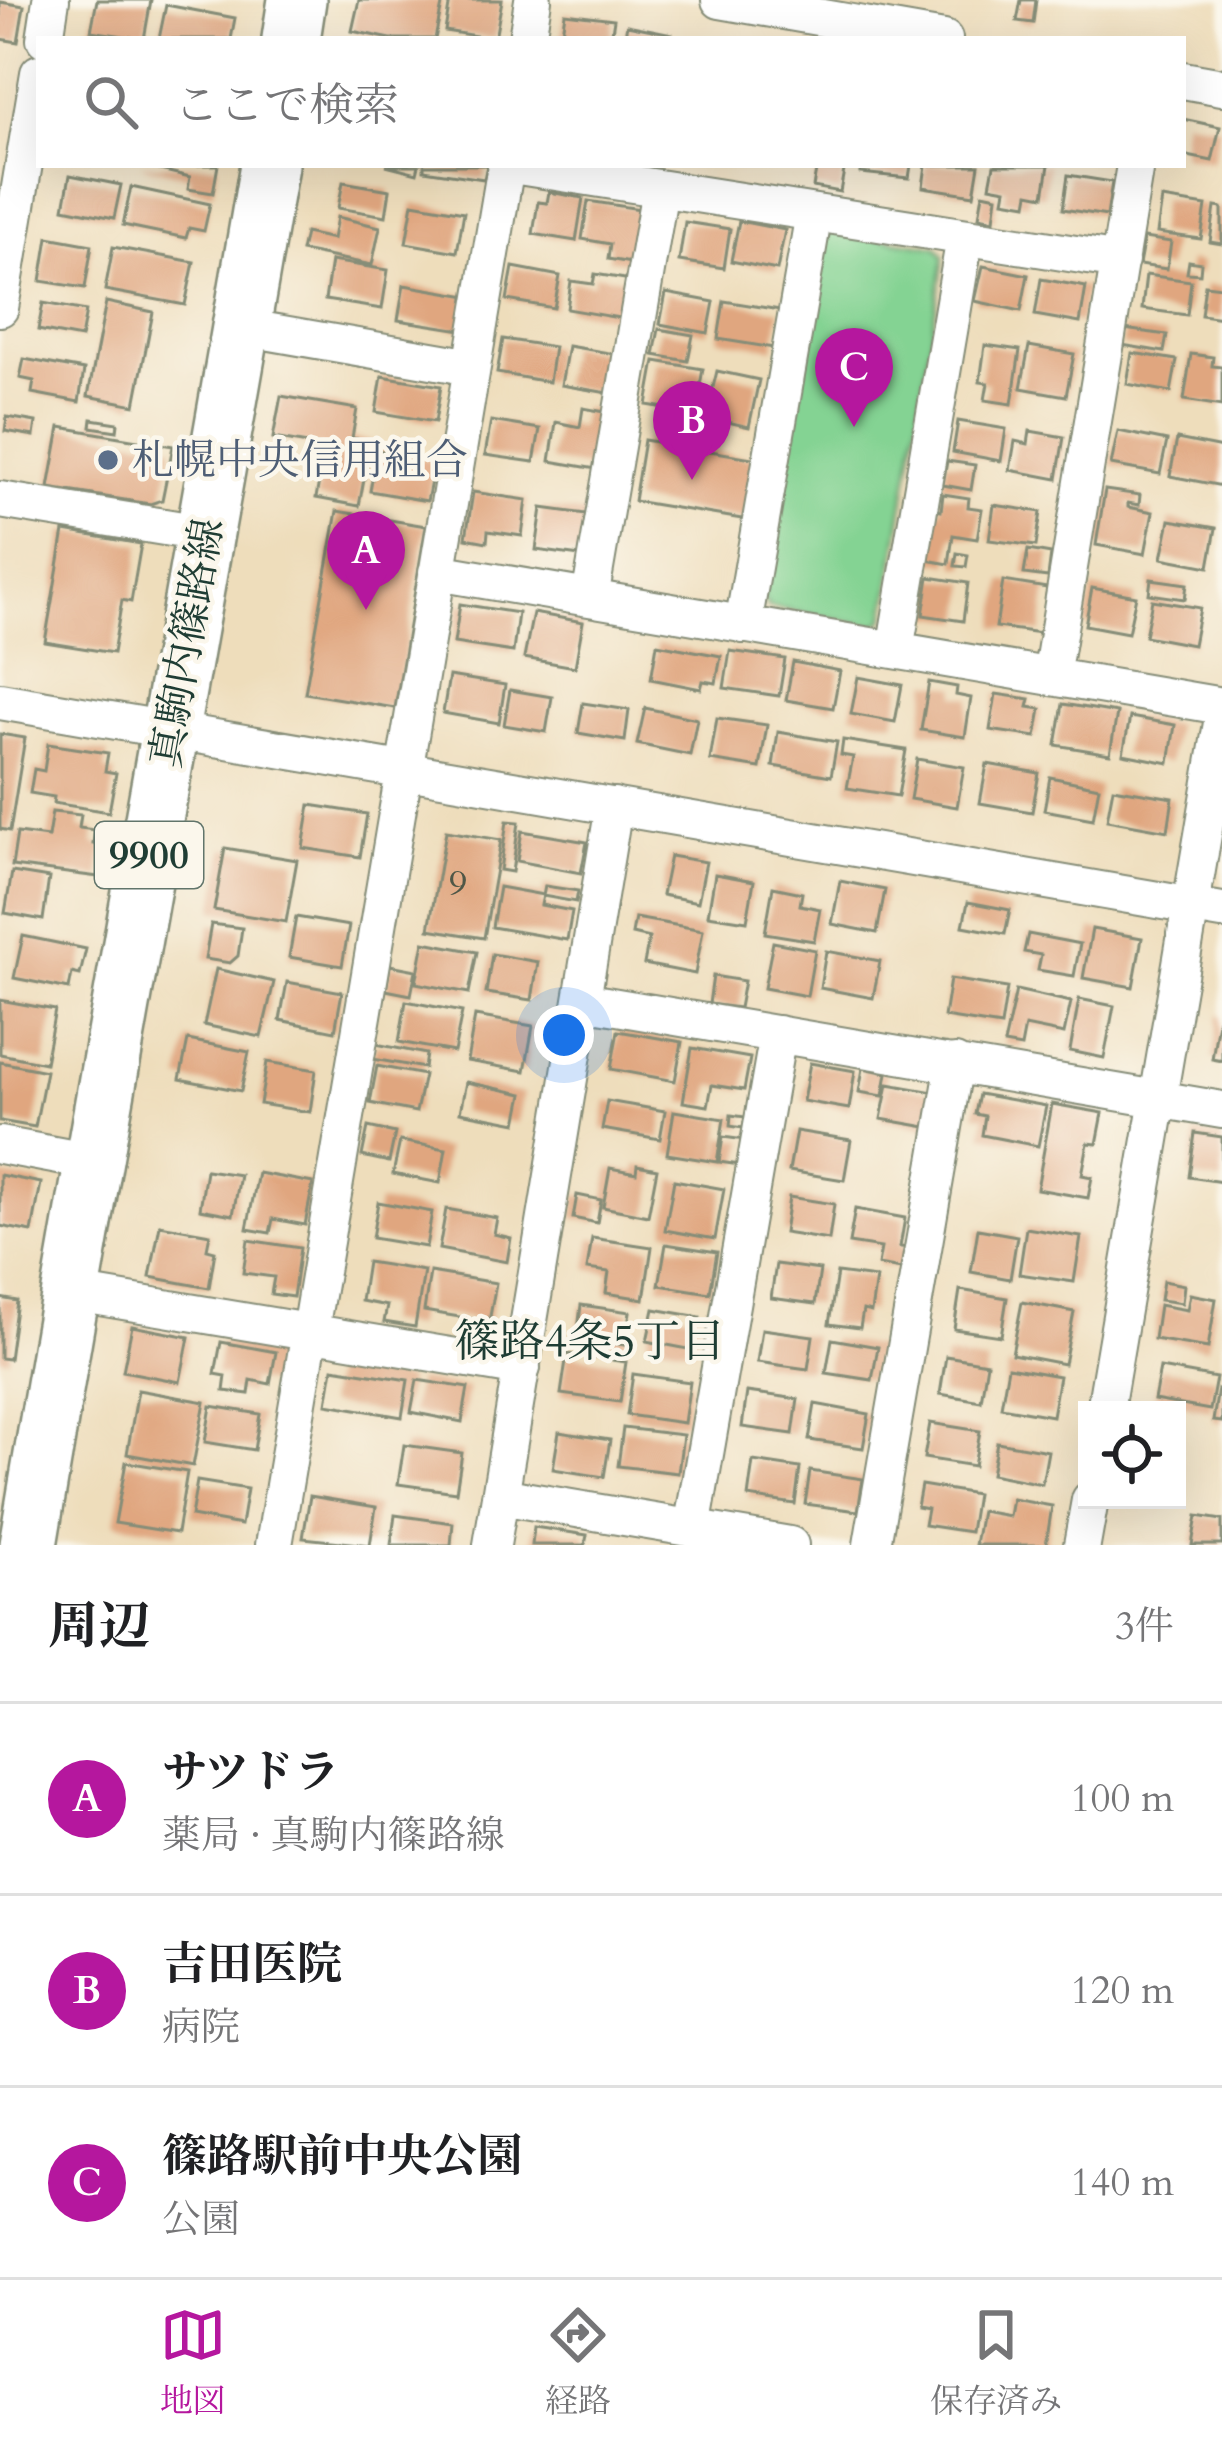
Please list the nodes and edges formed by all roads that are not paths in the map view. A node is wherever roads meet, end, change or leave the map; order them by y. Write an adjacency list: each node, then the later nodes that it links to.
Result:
1 (51, 0): 6 (street)
2 (297, 0): 7 (main road)
3 (533, 0): 8 (street)
4 (937, 0): 10 (street)
5 (728, 1): 9 (street)
6 (45, 36)
7 (291, 36)
8 (527, 36)
9 (926, 36)
10 (937, 36)
11 (1186, 81): 12 (street)
12 (1222, 87)
13 (24, 90): 22 (street)
14 (268, 168): 23 (main road, 真駒内篠路線 / 9900)
15 (508, 168): 24 (street)
16 (529, 168): 18 (street)
17 (1136, 168): 21 (street)
18 (660, 188): 19 (street); 28 (street)
19 (814, 213): 20 (street); 29 (street)
20 (965, 237): 21 (street); 30 (street)
21 (1120, 261): 31 (street)
22 (0, 308)
23 (242, 327): 24 (street); 26 (main road, 真駒内篠路線 / 9900)
24 (472, 367): 27 (street)
25 (0, 500): 26 (street)
26 (207, 534): 35 (main road, 真駒内篠路線 / 9900)
27 (437, 572): 28 (street); 36 (street)
28 (590, 598): 29 (street)
29 (743, 625): 30 (street)
30 (895, 650): 31 (street)
31 (1052, 677): 33 (street)
32 (0, 701): 35 (street)
33 (1222, 706)
34 (1222, 723): 38 (street)
35 (171, 730): 36 (street); 45 (main road, 真駒内篠路線 / 9900)
36 (404, 770): 37 (street); 47 (street)
37 (614, 806): 38 (street); 39 (street)
38 (1207, 908): 42 (street)
39 (582, 1001): 40 (street); 48 (street)
40 (778, 1034): 41 (street); 52 (street)
41 (955, 1063): 42 (street); 57 (street)
42 (1158, 1101): 43 (street); 49 (street)
43 (1222, 1110)
44 (0, 1144): 45 (street)
45 (92, 1162): 46 (main road, 真駒内篠路線 / 9900)
46 (70, 1292): 47 (street); 53 (main road, 真駒内篠路線 / 9900)
47 (308, 1330): 48 (street); 54 (street)
48 (521, 1367): 50 (street)
49 (1108, 1401)
50 (500, 1496): 52 (street); 55 (street)
51 (1088, 1509): 58 (street)
52 (692, 1528): 56 (street)
53 (28, 1545)
54 (274, 1545)
55 (492, 1545)
56 (790, 1545)
57 (872, 1545)
58 (1082, 1545)

